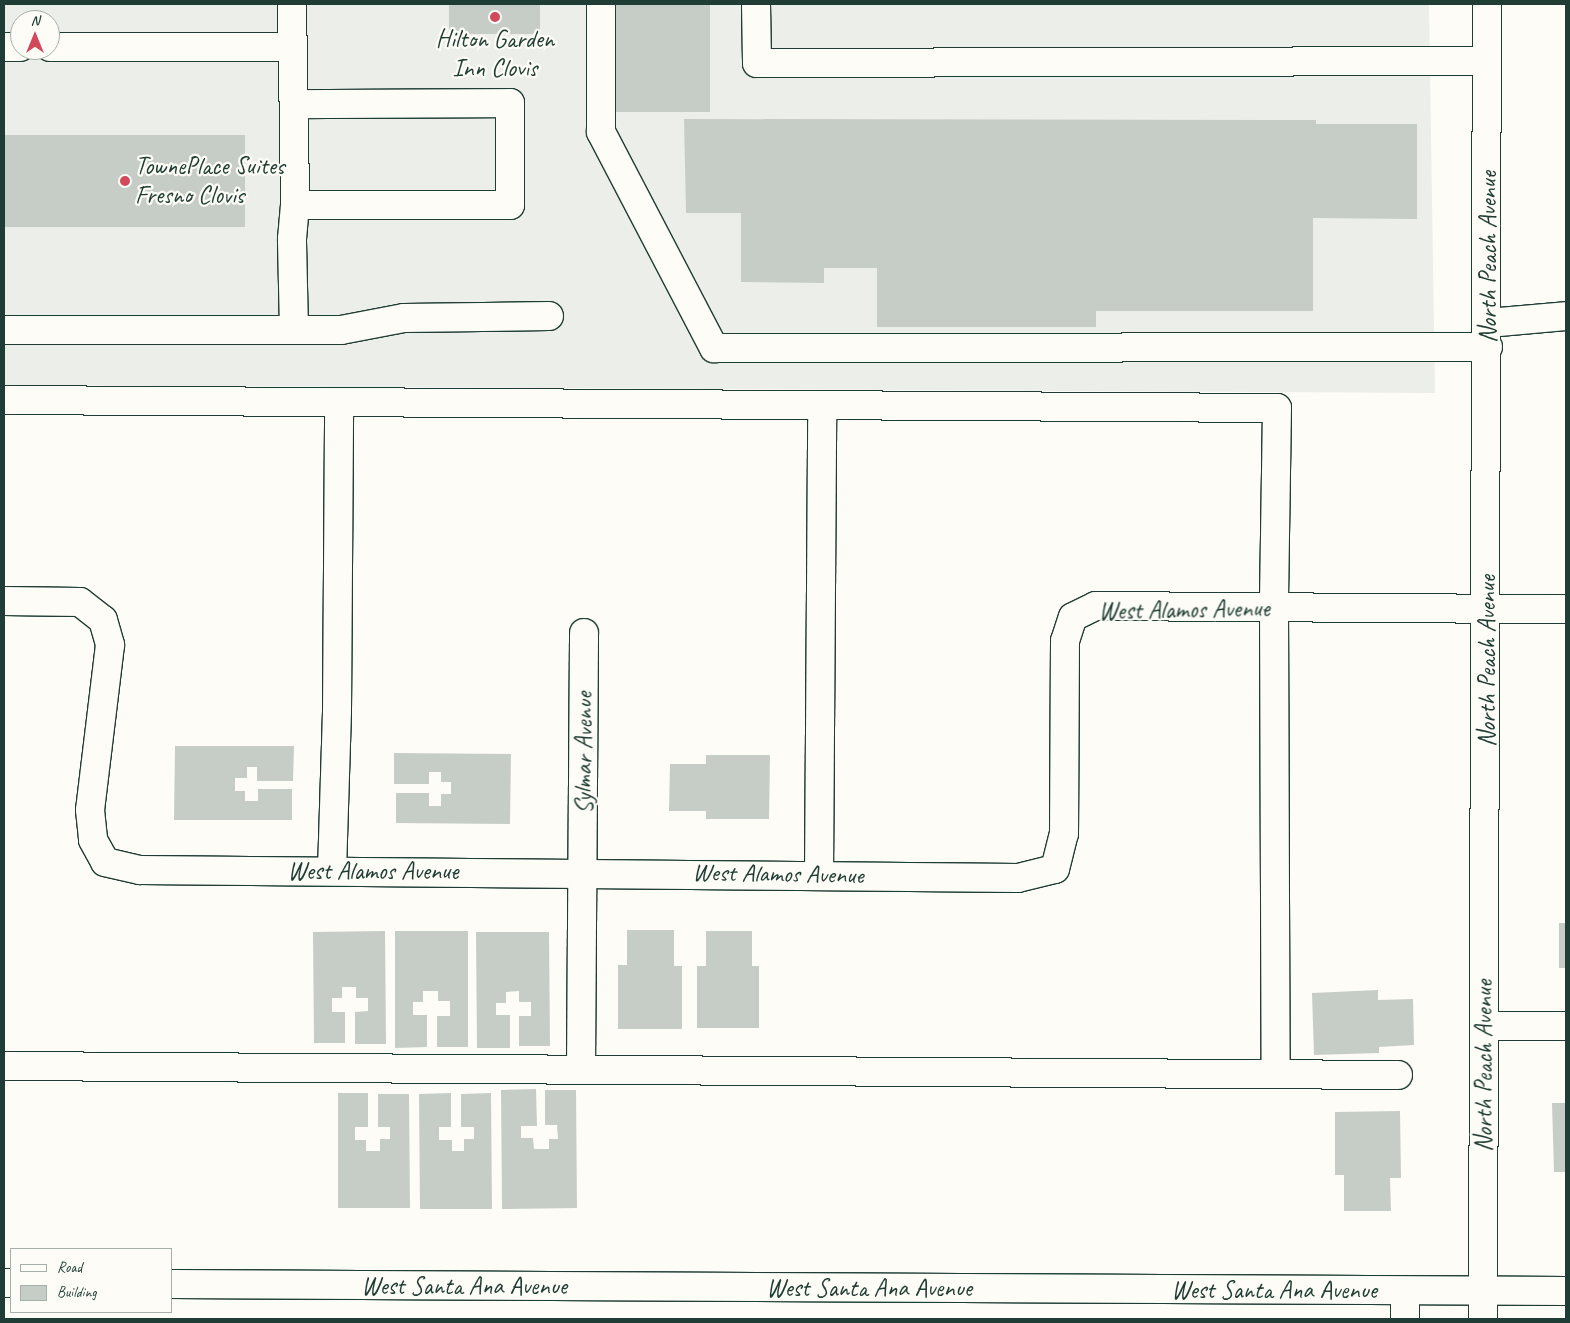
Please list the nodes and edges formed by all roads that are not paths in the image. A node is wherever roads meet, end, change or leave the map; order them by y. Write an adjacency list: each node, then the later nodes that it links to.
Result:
1 (292, 4): 6 (street)
2 (601, 4): 14 (street)
3 (756, 4): 7 (street)
4 (1487, 4): 7 (street, North Peach Avenue)
5 (60, 47): 6 (street)
6 (292, 47): 8 (street)
7 (1487, 61): 14 (street, North Peach Avenue)
8 (294, 104): 9 (street); 9 (street)
9 (295, 205): 13 (street)
10 (549, 316): 13 (street)
11 (1566, 316): 14 (street)
12 (4, 330): 13 (street)
13 (294, 330)
14 (1488, 335): 21 (street, North Peach Avenue)
15 (4, 400): 16 (street)
16 (339, 402): 17 (street); 23 (street)
17 (822, 405): 20 (street); 25 (street)
18 (4, 601): 23 (street, West Alamos Avenue)
19 (1566, 608): 21 (street, West Alamos Avenue)
20 (1274, 609): 21 (street, West Alamos Avenue); 25 (street, West Alamos Avenue); 30 (street)
21 (1487, 609): 26 (street, North Peach Avenue)
22 (584, 633): 24 (street, Sylmar Avenue)
23 (332, 871): 24 (street, West Alamos Avenue)
24 (583, 872): 25 (street, West Alamos Avenue); 29 (street, Sylmar Avenue)
25 (819, 875)
26 (1485, 1026): 27 (street); 34 (street, North Peach Avenue)
27 (1566, 1026)
28 (4, 1066): 29 (street)
29 (581, 1069): 30 (street)
30 (1276, 1074): 31 (street)
31 (1398, 1075)
32 (172, 1284): 33 (street, West Santa Ana Avenue)
33 (1405, 1291): 34 (street, West Santa Ana Avenue); 36 (street)
34 (1483, 1291): 35 (street, West Santa Ana Avenue); 37 (street, North Peach Avenue)
35 (1566, 1291)
36 (1405, 1319)
37 (1483, 1319)

